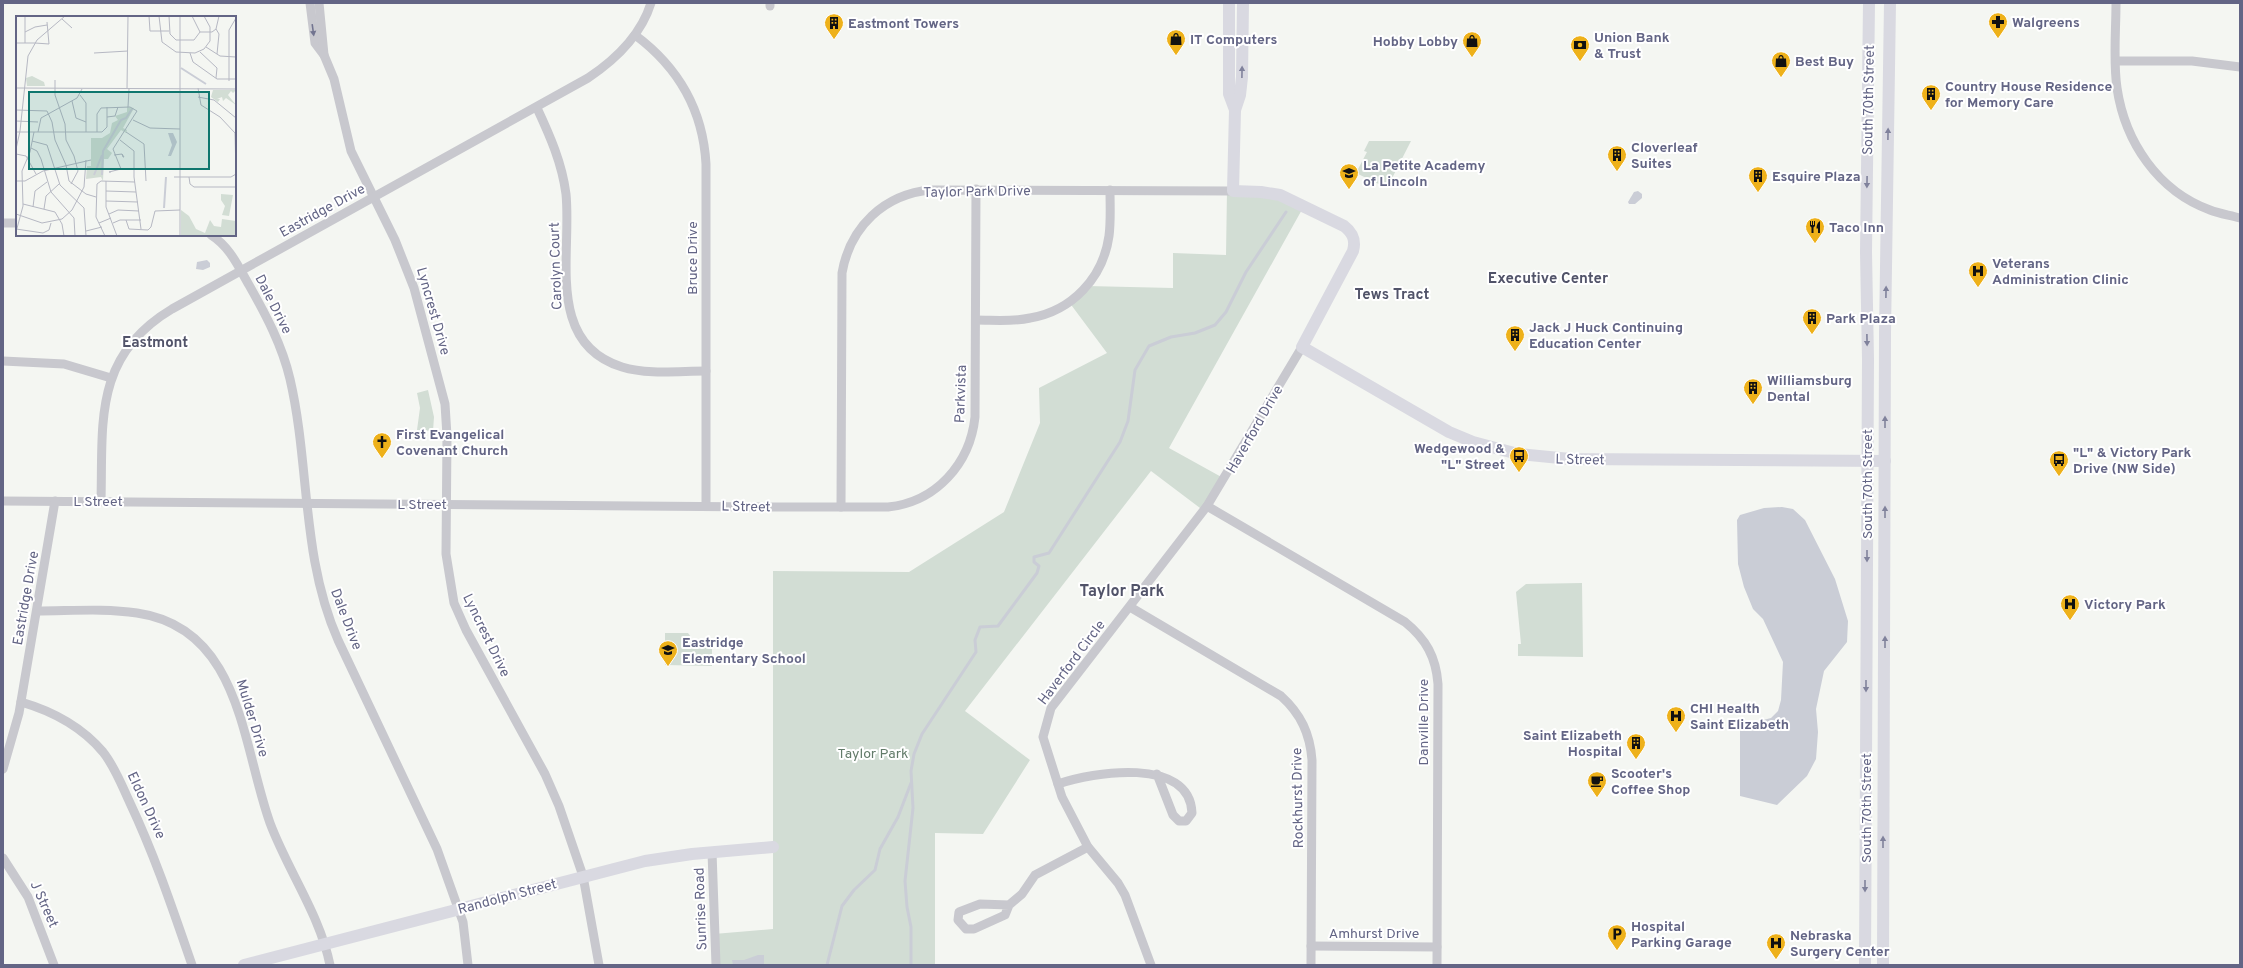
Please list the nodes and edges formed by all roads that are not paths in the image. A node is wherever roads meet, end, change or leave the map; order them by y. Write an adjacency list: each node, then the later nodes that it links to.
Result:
1 (310, 3): 10 (street, Lyncrest Drive, one-way to 10)
2 (319, 3): 10 (street, Lyncrest Drive)
3 (651, 3): 9 (street, Eastridge Drive)
4 (1229, 3): 14 (main road)
5 (1243, 3): 14 (main road, one-way to 5)
6 (1869, 3): 30 (main road, South 70th Street, one-way to 30)
7 (1890, 3): 31 (main road, South 70th Street, one-way to 7)
8 (2116, 3): 11 (street)
9 (635, 35): 13 (street, Eastridge Drive); 28 (street, Bruce Drive)
10 (324, 55): 18 (street, Lyncrest Drive)
11 (2116, 61): 12 (street); 19 (street)
12 (2240, 68)
13 (537, 108): 18 (street, Eastridge Drive); 28 (street, Carolyn Court)
14 (1235, 110): 17 (main road)
15 (976, 189): 16 (street, Taylor Park Drive); 25 (street, Parkvista); 39 (street, Taylor Park Drive)
16 (1110, 190): 17 (street, Taylor Park Drive); 25 (street)
17 (1233, 191): 23 (main road, Taylor Park Drive)
18 (374, 197): 24 (street, Eastridge Drive); 36 (street, Lyncrest Drive)
19 (2240, 218)
20 (3, 223): 21 (street)
21 (16, 223)
22 (212, 236): 24 (street, Dale Drive)
23 (1353, 237): 26 (main road, Haverford Drive)
24 (241, 271): 29 (street, Eastridge Drive); 35 (street, Dale Drive)
25 (976, 320): 39 (street, Parkvista)
26 (1302, 347): 30 (main road, L Street); 38 (street, Haverford Drive)
27 (3, 362): 29 (street)
28 (706, 371): 37 (street, Bruce Drive)
29 (111, 378): 34 (street, Eastridge Drive)
30 (1868, 461): 31 (main road, L Street); 66 (main road, South 70th Street, one-way to 66)
31 (1885, 461): 67 (main road, South 70th Street, one-way to 31)
32 (3, 501): 33 (street, L Street)
33 (55, 501): 34 (street, L Street); 41 (street, Eastridge Drive)
34 (101, 501): 35 (street, L Street)
35 (307, 503): 36 (street, L Street); 52 (street, Dale Drive)
36 (446, 504): 37 (street, L Street); 50 (street, Lyncrest Drive)
37 (706, 506): 39 (street, L Street)
38 (1207, 506): 40 (street, Haverford Drive); 55 (street, Danville Drive)
39 (841, 507)
40 (1130, 607): 45 (street, Haverford Circle); 54 (street, Rockhurst Drive)
41 (37, 611): 42 (street, Eastridge Drive); 53 (street, Mulder Drive)
42 (21, 702): 43 (street, Eastridge Drive); 58 (street, Eldon Drive)
43 (3, 769)
44 (1157, 774): 44 (street); 45 (street)
45 (1058, 784): 47 (street)
46 (773, 847): 48 (main road, Randolph Street)
47 (1088, 848): 51 (street); 56 (street)
48 (712, 852): 50 (main road, Randolph Street); 63 (street, Sunrise Road)
49 (3, 858): 57 (street, J Street)
50 (583, 876): 52 (main road, Randolph Street); 62 (street, Lyncrest Drive)
51 (1009, 906): 51 (street)
52 (458, 909): 53 (main road, Randolph Street); 61 (street, Dale Drive)
53 (324, 944): 59 (main road, Randolph Street); 60 (street, Mulder Drive)
54 (1311, 946): 55 (street, Amhurst Drive); 64 (street, Rockhurst Drive)
55 (1437, 947): 65 (street, Danville Drive)
56 (1148, 964)
57 (54, 965)
58 (192, 965)
59 (244, 965)
60 (330, 965)
61 (468, 965)
62 (599, 965)
63 (716, 965)
64 (1311, 965)
65 (1437, 965)
66 (1865, 965)
67 (1883, 965)

